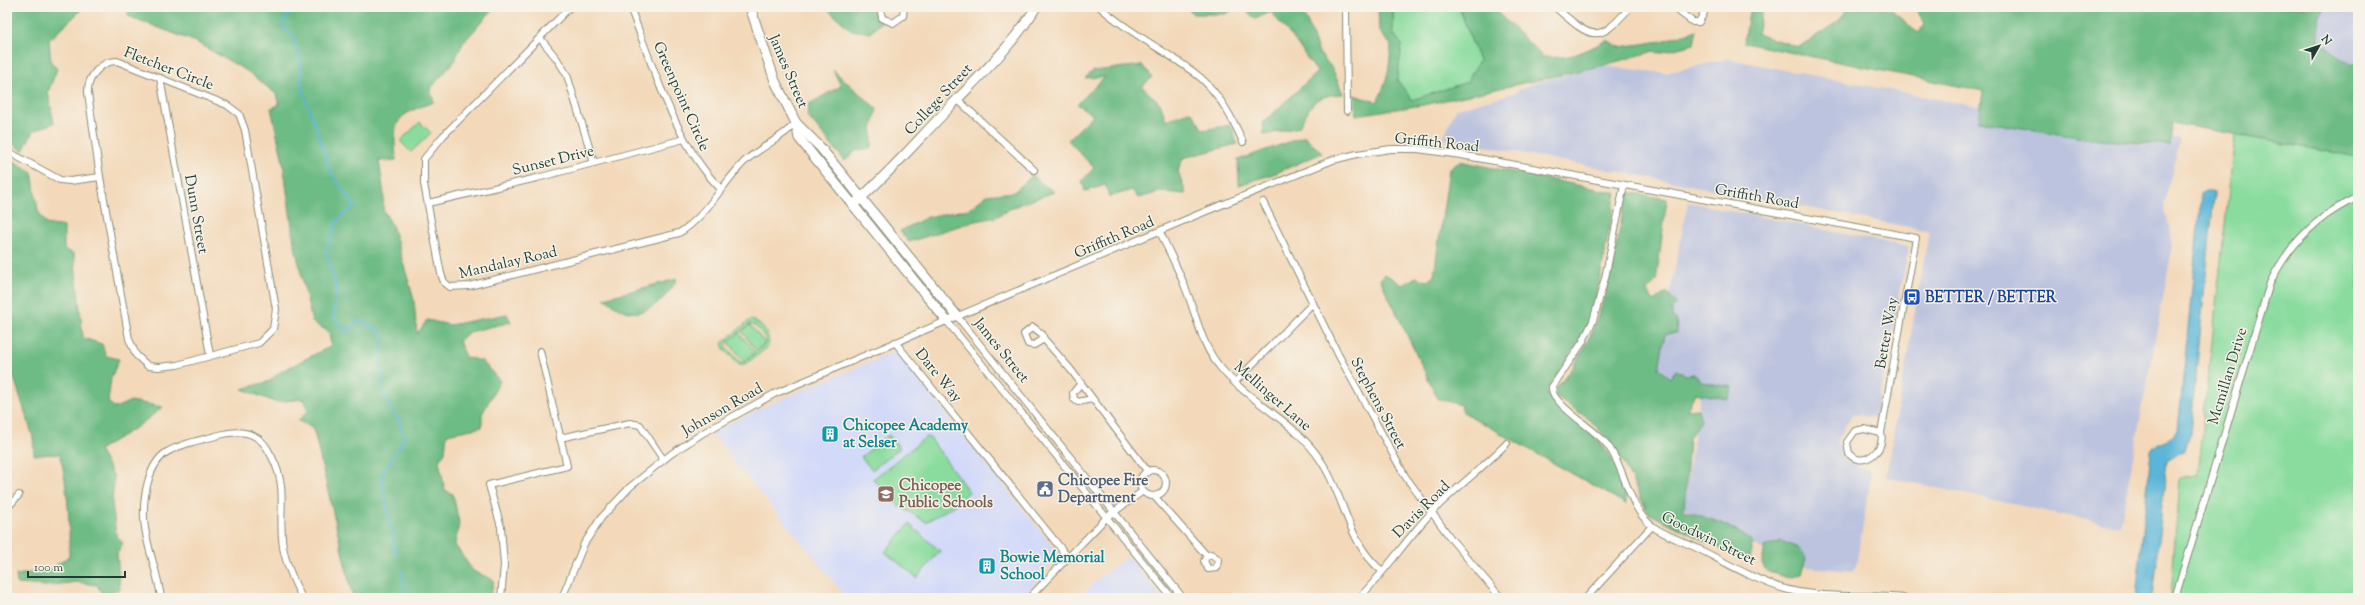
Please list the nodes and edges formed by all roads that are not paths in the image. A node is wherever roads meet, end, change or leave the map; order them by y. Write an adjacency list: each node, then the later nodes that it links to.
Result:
1 (570, 7): 13 (street, Mandalay Road)
2 (630, 7): 18 (street, Greenpoint Circle)
3 (750, 7): 17 (main road, James Street)
4 (880, 7): 5 (street)
5 (905, 7)
6 (1036, 7): 15 (main road, College Street)
7 (1100, 7): 19 (street)
8 (1346, 7): 16 (street)
9 (1555, 7): 10 (street)
10 (1630, 7)
11 (1673, 7): 12 (street)
12 (1707, 7)
13 (540, 38): 21 (street); 29 (street, Mandalay Road)
14 (160, 78): 23 (street, Fletcher Circle); 39 (street, Dunn Street); 39 (street, Fletcher Circle)
15 (957, 99): 22 (street); 26 (main road, College Street)
16 (1347, 111)
17 (796, 123): 25 (street, Mandalay Road); 26 (main road, James Street); 30 (main road, James Street)
18 (684, 139): 21 (street, Sunset Drive); 25 (street, Greenpoint Circle)
19 (1243, 142)
20 (7, 151): 23 (street)
21 (594, 163): 29 (street, Sunset Drive)
22 (1034, 170)
23 (100, 177): 39 (street, Fletcher Circle)
24 (1624, 185): 31 (street, Griffith Road); 32 (street, Griffith Road); 55 (street, Goodwin Street)
25 (721, 189): 29 (street, Mandalay Road)
26 (862, 197): 30 (main road, College Street); 34 (main road, James Street)
27 (2358, 197): 70 (street, Mcmillan Drive)
28 (1263, 202): 33 (street, Stephens Street)
29 (428, 203)
30 (853, 205): 35 (main road, James Street)
31 (1160, 232): 34 (street, Griffith Road); 40 (street, Mellinger Lane)
32 (1916, 238): 43 (street, Better Way)
33 (1312, 304): 40 (street); 53 (street, Stephens Street)
34 (957, 316): 35 (street, Johnson Road); 52 (street, James Street)
35 (946, 320): 37 (street, Johnson Road); 54 (street, James Street)
36 (1044, 339): 41 (street)
37 (895, 342): 46 (street, Johnson Road); 56 (street, Dare Way)
38 (540, 351): 44 (street)
39 (210, 355)
40 (1235, 382): 58 (street, Mellinger Lane)
41 (1081, 383): 42 (street); 42 (street)
42 (1092, 399): 47 (street)
43 (1881, 433): 43 (street, Better Way)
44 (560, 438): 46 (street); 61 (street)
45 (1507, 443): 53 (street, Davis Road)
46 (663, 459): 62 (street, Johnson Road)
47 (1148, 472): 48 (street); 50 (street)
48 (1143, 491): 50 (street); 52 (street)
49 (19, 495): 51 (street)
50 (1154, 496): 57 (street)
51 (7, 508)
52 (1114, 512): 54 (street); 65 (street, James Street)
53 (1432, 512): 58 (street, Davis Road); 67 (street, Stephens Street)
54 (1107, 517): 56 (street); 64 (street, James Street)
55 (1652, 526): 68 (street); 69 (street, Goodwin Street)
56 (1067, 556): 63 (street)
57 (1207, 556)
58 (1382, 571): 66 (street, Davis Road)
59 (161, 598): 60 (street)
60 (302, 598)
61 (501, 598)
62 (562, 598)
63 (1029, 598)
64 (1172, 598)
65 (1184, 598)
66 (1359, 598)
67 (1501, 598)
68 (1586, 598)
69 (1903, 598)
70 (2175, 598)

